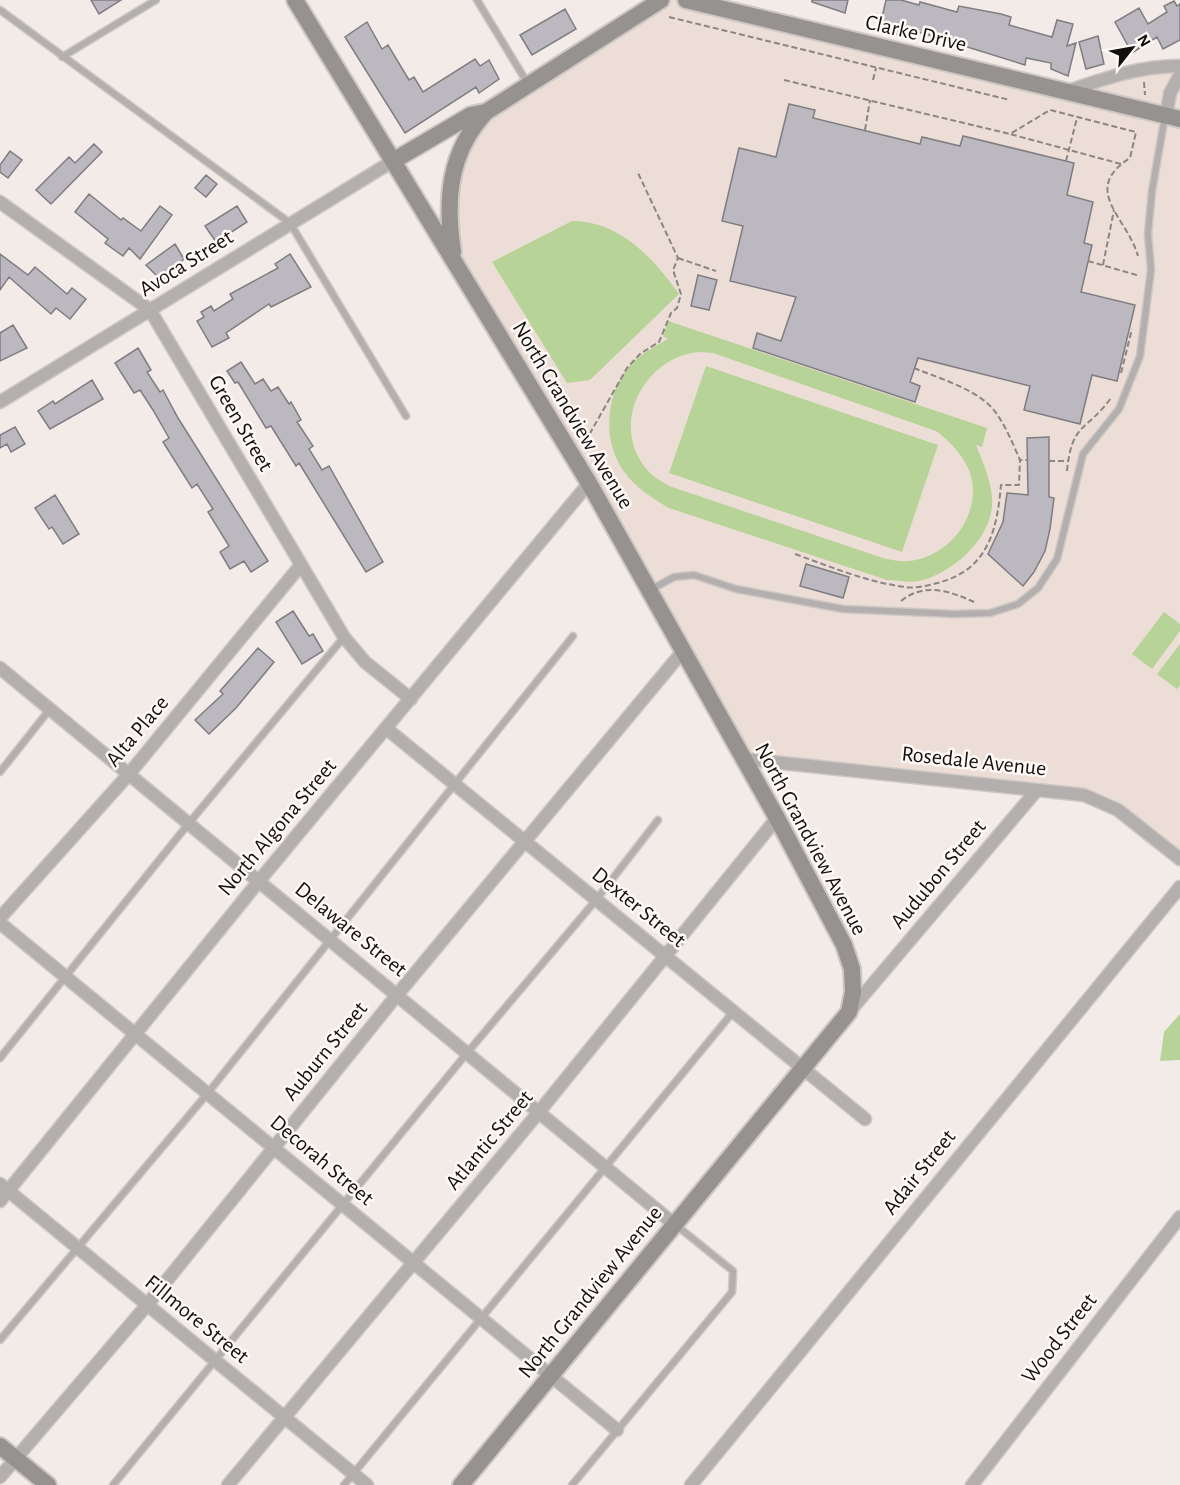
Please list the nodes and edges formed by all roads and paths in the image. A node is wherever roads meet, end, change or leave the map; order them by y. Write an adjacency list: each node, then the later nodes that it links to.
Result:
1 (156, 0): 8 (lane)
2 (295, 0): 26 (street)
3 (477, 0): 15 (lane)
4 (661, 0): 15 (street, North Grandview Avenue)
5 (686, 0): 16 (street, Clarke Drive)
6 (0, 10): 8 (lane)
7 (669, 17): 10 (path)
8 (62, 57): 32 (lane)
9 (1180, 66): 16 (street)
10 (876, 67): 14 (path); 18 (path)
11 (1180, 75): 22 (street)
12 (1144, 78): 19 (path)
13 (784, 80): 17 (path)
14 (873, 80)
15 (528, 84): 20 (street, North Grandview Avenue)
16 (1066, 92): 22 (street, Clarke Drive)
17 (870, 100): 23 (path); 24 (path)
18 (1010, 100)
19 (1144, 100)
20 (486, 112): 26 (street, North Grandview Avenue); 33 (street, North Grandview Avenue)
21 (1077, 117): 24 (path); 25 (path); 28 (path)
22 (1173, 117): 58 (lane)
23 (865, 130)
24 (1010, 134): 25 (path)
25 (1069, 150): 27 (path); 28 (path)
26 (393, 161): 32 (street, Avoca Street); 33 (street, North Grandview Avenue)
27 (1066, 161)
28 (1121, 164): 31 (path)
29 (638, 173): 34 (path)
30 (0, 202): 42 (street, Green Street)
31 (1114, 210): 36 (path); 37 (path)
32 (290, 223): 42 (street, Avoca Street); 48 (lane)
33 (454, 258): 55 (street, North Grandview Avenue)
34 (678, 258): 39 (path); 49 (path)
35 (1088, 261): 37 (path)
36 (1140, 262)
37 (1102, 265): 40 (path)
38 (1140, 269): 40 (path)
39 (716, 270)
40 (1140, 276): 41 (path)
41 (1139, 285)
42 (150, 310): 47 (street, Avoca Street); 57 (street, Green Street)
43 (1134, 322): 45 (path)
44 (914, 368): 50 (path)
45 (1121, 373)
46 (1115, 390): 53 (path)
47 (1, 400)
48 (406, 416)
49 (585, 442)
50 (1020, 460): 51 (path); 56 (path)
51 (1028, 460)
52 (1049, 461): 53 (path)
53 (1068, 461): 54 (path)
54 (1066, 479)
55 (589, 483): 58 (street, North Grandview Avenue); 65 (street, North Algona Street)
56 (795, 554)
57 (300, 566): 62 (street, Green Street); 70 (street, Alta Place)
58 (649, 591): 63 (street, North Grandview Avenue)
59 (900, 602): 60 (path)
60 (981, 605)
61 (573, 636): 71 (lane)
62 (344, 637): 65 (street, Green Street); 75 (lane)
63 (682, 651): 68 (street, North Grandview Avenue); 76 (street, Auburn Street)
64 (0, 668): 66 (street, Delaware Street)
65 (411, 699): 67 (street, North Algona Street)
66 (50, 709): 69 (lane); 70 (street, Delaware Street)
67 (387, 729): 71 (street, Dexter Street); 78 (street, North Algona Street)
68 (744, 759): 72 (street, Rosedale Avenue); 73 (street, North Grandview Avenue)
69 (0, 772)
70 (129, 774): 75 (street, Delaware Street); 81 (street, Alta Place)
71 (456, 785): 76 (street, Dexter Street); 83 (lane)
72 (1036, 790): 77 (street, Rosedale Avenue); 88 (street, Audubon Street)
73 (777, 818): 84 (street, Atlantic Street); 88 (street, North Grandview Avenue)
74 (658, 820): 80 (lane)
75 (189, 823): 78 (street, Delaware Street); 85 (lane)
76 (525, 842): 80 (street, Dexter Street); 86 (street, Auburn Street)
77 (1180, 859)
78 (259, 881): 83 (street, Delaware Street); 89 (street, North Algona Street)
79 (1180, 886): 122 (street, Adair Street)
80 (596, 900): 84 (street, Dexter Street); 90 (lane)
81 (0, 918)
82 (0, 923): 85 (street, Decorah Street)
83 (329, 939): 86 (street, Delaware Street); 93 (lane)
84 (665, 956): 87 (street, Dexter Street); 94 (street, Atlantic Street)
85 (66, 978): 89 (street, Decorah Street); 91 (lane)
86 (397, 995): 90 (street, Delaware Street); 96 (street, Auburn Street)
87 (734, 1011): 92 (street, Dexter Street); 97 (lane)
88 (849, 1012): 92 (street, North Grandview Avenue)
89 (135, 1035): 93 (street, Decorah Street); 98 (street, North Algona Street)
90 (467, 1053): 94 (street, Delaware Street); 99 (lane)
91 (0, 1058)
92 (804, 1069): 95 (street, Dexter Street); 101 (street, North Grandview Avenue)
93 (207, 1094): 96 (street, Decorah Street); 102 (lane)
94 (539, 1113): 97 (street, Delaware Street); 103 (street, Atlantic Street)
95 (865, 1119)
96 (274, 1148): 99 (street, Decorah Street); 104 (street, Auburn Street)
97 (606, 1167): 101 (street, Delaware Street); 105 (lane)
98 (3, 1192): 102 (street, Fillmore Street)
99 (343, 1205): 103 (street, Decorah Street); 107 (lane)
100 (1180, 1217): 123 (street, Wood Street)
101 (674, 1224): 108 (street, North Grandview Avenue); 110 (lane)
102 (76, 1246): 104 (street, Fillmore Street); 106 (lane)
103 (413, 1264): 105 (street, Decorah Street); 109 (street, Atlantic Street)
104 (147, 1305): 107 (street, Fillmore Street); 112 (street, Auburn Street)
105 (480, 1319): 108 (street, Decorah Street); 113 (lane)
106 (0, 1340)
107 (215, 1361): 109 (street, Fillmore Street); 116 (lane)
108 (551, 1377): 110 (street, Decorah Street); 120 (street, North Grandview Avenue)
109 (285, 1418): 113 (street, Fillmore Street); 117 (street, Atlantic Street)
110 (617, 1430): 121 (lane)
111 (0, 1446): 112 (street)
112 (15, 1458): 114 (street, Auburn Street); 115 (street)
113 (353, 1474): 118 (lane); 119 (street, Fillmore Street)
114 (0, 1477)
115 (48, 1485)
116 (113, 1485)
117 (228, 1485)
118 (344, 1485)
119 (367, 1485)
120 (461, 1485)
121 (572, 1485)
122 (691, 1485)
123 (972, 1485)

